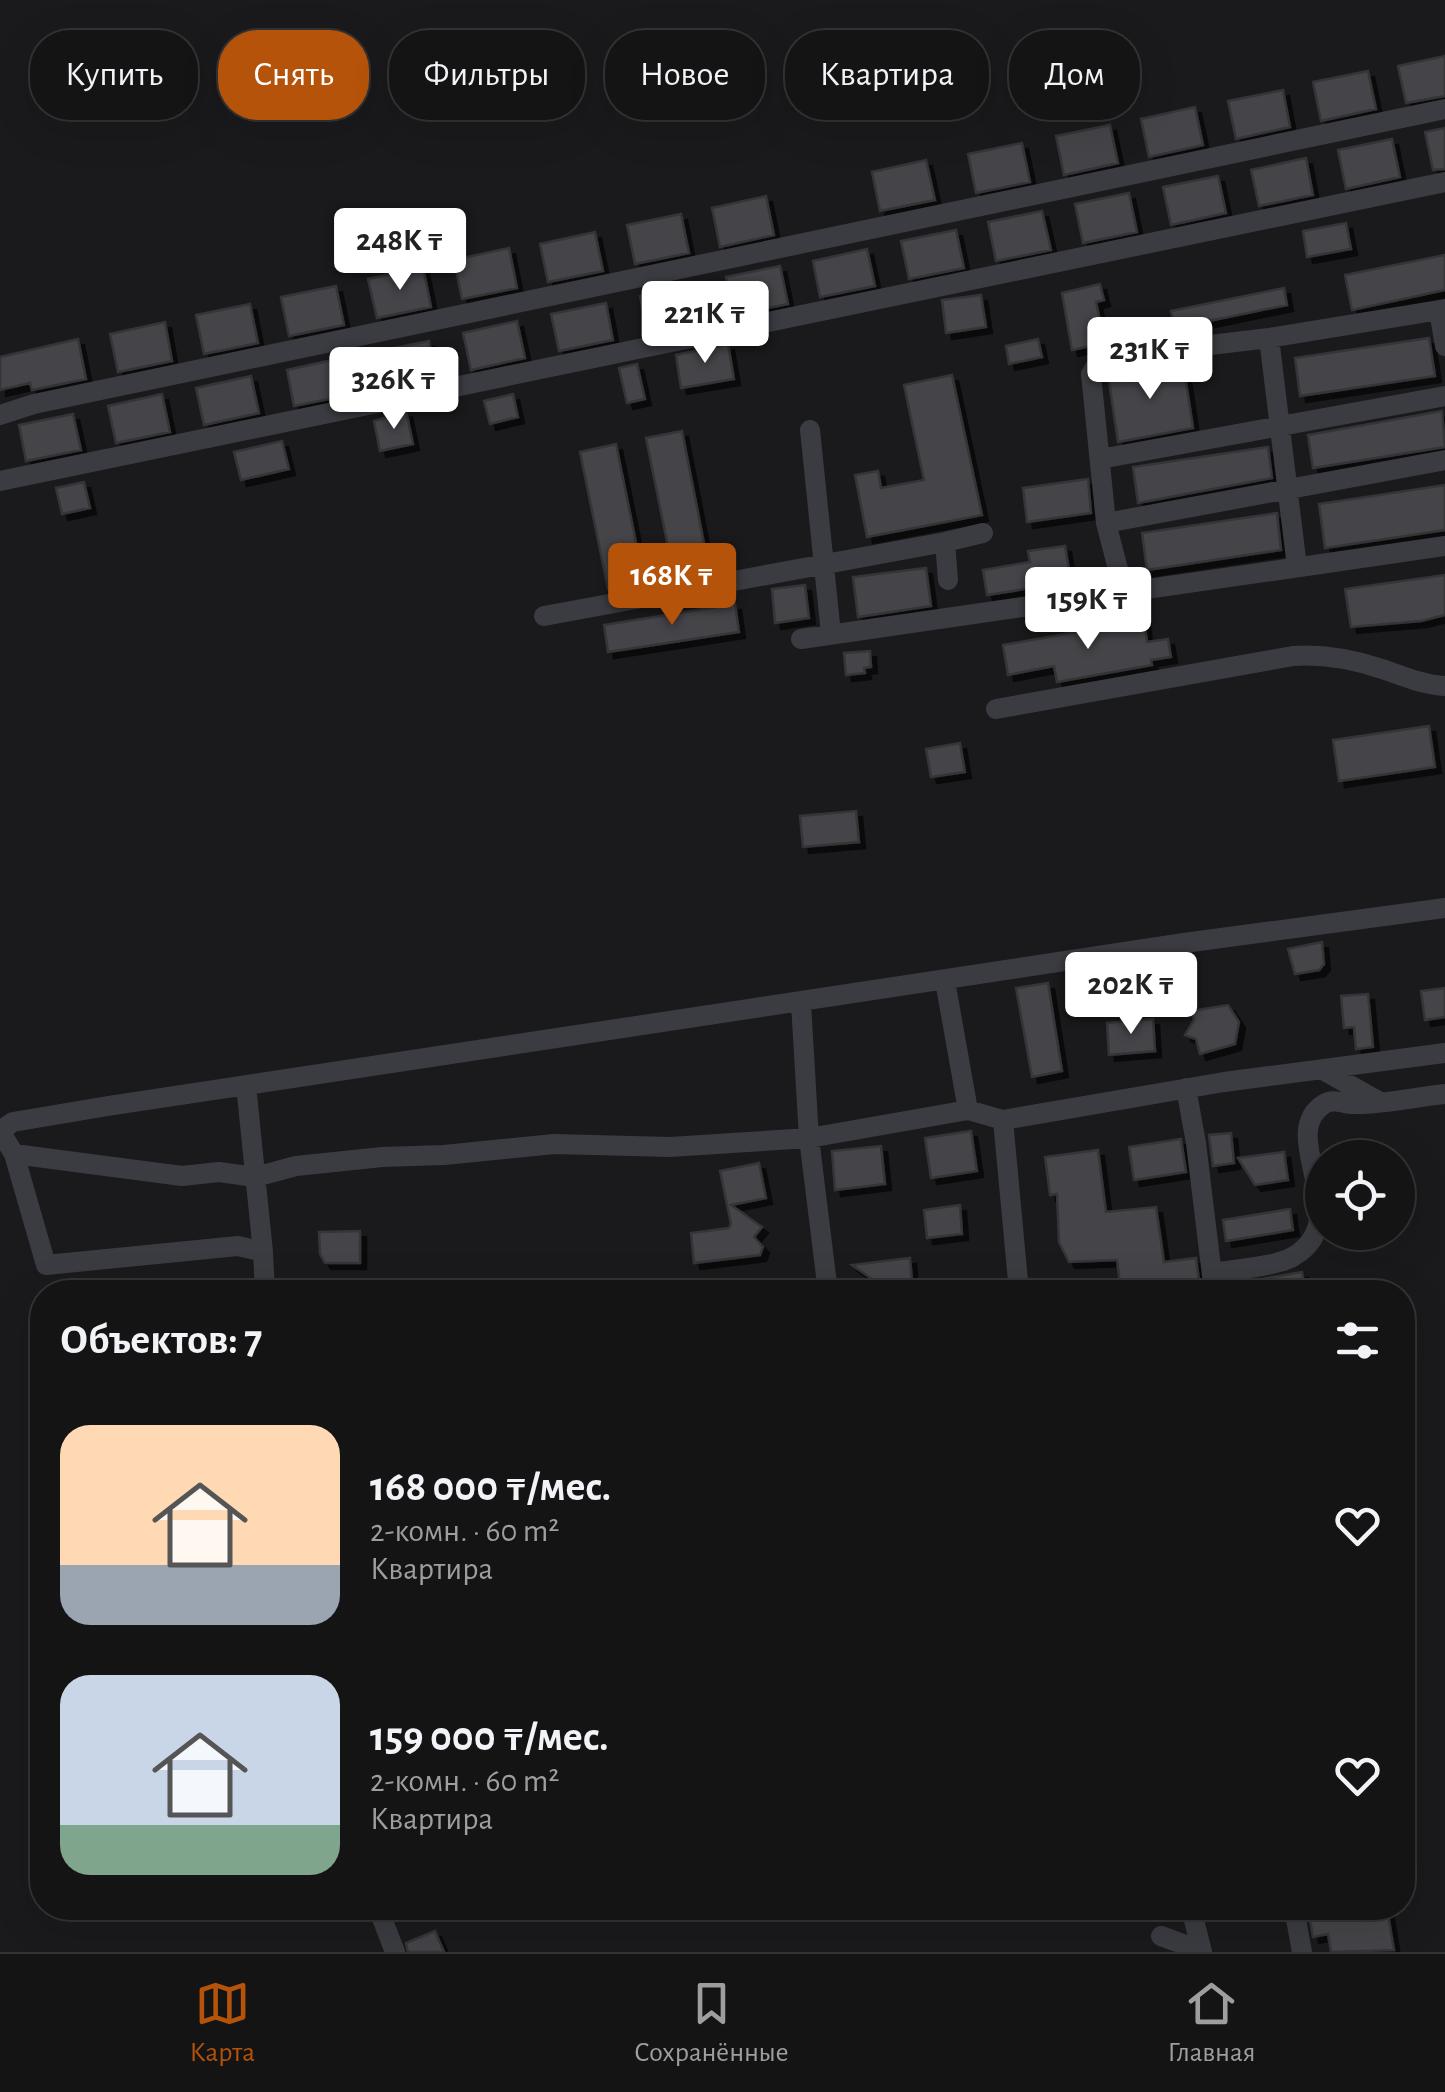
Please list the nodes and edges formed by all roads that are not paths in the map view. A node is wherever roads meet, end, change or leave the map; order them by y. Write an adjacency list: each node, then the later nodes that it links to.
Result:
1 (1445, 109): 7 (street)
2 (1445, 182): 12 (street)
3 (1442, 309): 4 (street); 5 (street)
4 (1268, 338): 8 (street); 10 (street)
5 (1445, 346)
6 (1445, 396): 8 (street)
7 (0, 415)
8 (1277, 426): 10 (street); 13 (street)
9 (810, 430): 18 (street)
10 (1100, 460): 14 (street)
11 (1445, 460): 13 (street)
12 (0, 482)
13 (1286, 492): 14 (street); 19 (street)
14 (1106, 524): 21 (street)
15 (983, 533): 16 (street)
16 (945, 542): 18 (street); 20 (street)
17 (1445, 546): 19 (street)
18 (823, 562): 22 (street); 23 (street)
19 (1297, 568): 21 (street)
20 (948, 580)
21 (1124, 592): 23 (street)
22 (544, 616)
23 (831, 634): 24 (street)
24 (801, 638)
25 (1445, 686): 26 (street)
26 (996, 709)
27 (1445, 908): 28 (street)
28 (945, 981): 29 (street); 36 (street)
29 (801, 1003): 32 (street); 39 (street)
30 (1445, 1053): 31 (street)
31 (1324, 1070): 33 (street); 35 (street)
32 (246, 1085): 38 (street); 41 (street)
33 (1186, 1088): 37 (street); 46 (street)
34 (1445, 1094): 35 (street)
35 (1380, 1102): 47 (street)
36 (968, 1110): 37 (street); 39 (street)
37 (1002, 1120): 45 (street)
38 (0, 1131): 40 (street)
39 (809, 1138): 41 (street); 44 (street)
40 (14, 1154): 41 (street); 42 (street)
41 (254, 1176): 42 (street)
42 (263, 1252): 43 (street)
43 (264, 1280)
44 (827, 1280)
45 (1018, 1280)
46 (1213, 1280)
47 (1220, 1280)
48 (383, 1920): 52 (street)
49 (1194, 1920): 54 (street)
50 (1296, 1920): 55 (street)
51 (1162, 1936): 53 (street)
52 (395, 1952)
53 (1194, 1952)
54 (1202, 1952)
55 (1302, 1952)

